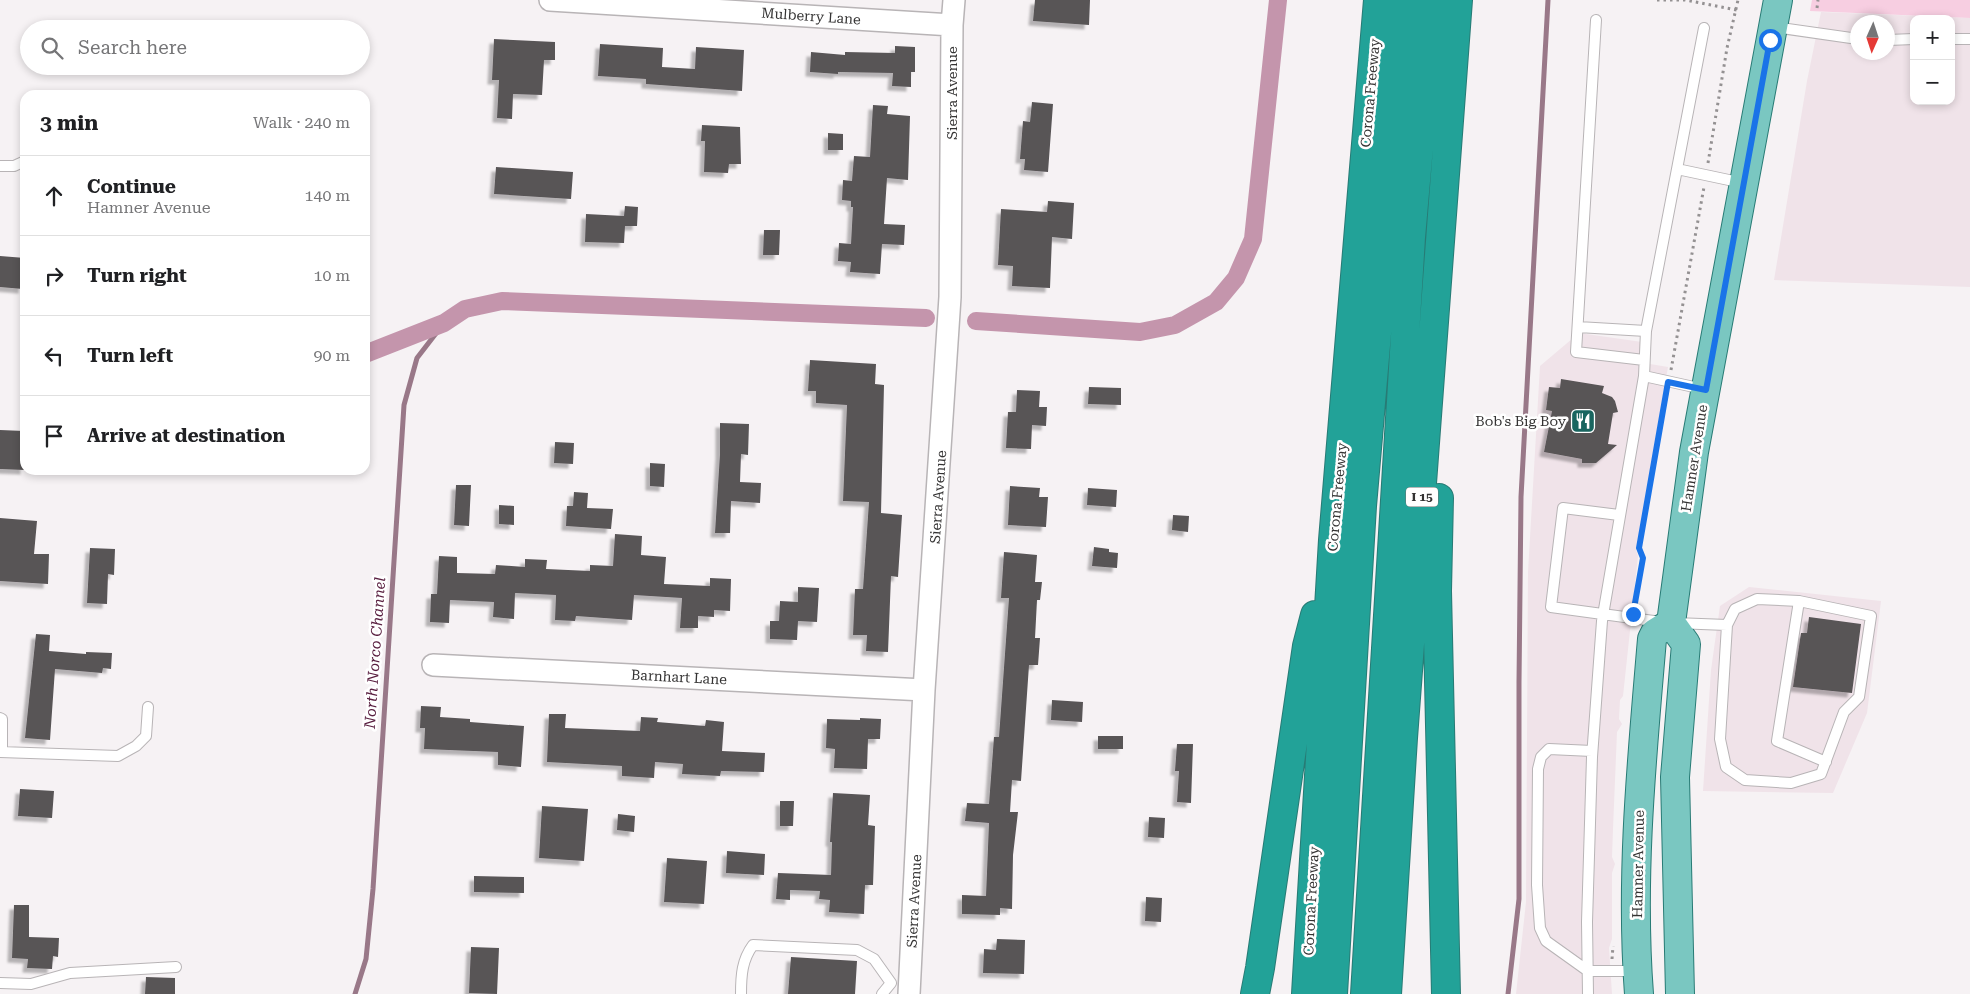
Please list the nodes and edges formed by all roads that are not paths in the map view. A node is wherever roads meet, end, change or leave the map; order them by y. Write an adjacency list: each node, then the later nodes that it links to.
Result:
1 (550, 0): 9 (street, Mulberry Lane)
2 (954, 0): 9 (street, Sierra Avenue)
3 (1378, 0): 28 (highway, Corona Freeway)
4 (1406, 0): 49 (highway)
5 (1432, 0): 50 (highway)
6 (1458, 0): 21 (highway, I 15)
7 (1778, 0): 10 (main road, Hamner Avenue)
8 (1596, 20): 22 (lane)
9 (952, 25): 34 (street, Sierra Avenue)
10 (1773, 27): 12 (lane); 20 (main road, Hamner Avenue)
11 (1704, 28): 19 (lane)
12 (1850, 38)
13 (1910, 39): 16 (lane)
14 (1955, 39): 15 (lane)
15 (1970, 39)
16 (1895, 40)
17 (20, 163): 18 (lane)
18 (0, 166)
19 (1677, 169): 20 (lane); 23 (lane)
20 (1744, 184): 26 (main road, Hamner Avenue)
21 (1442, 237): 51 (highway, I 15); 52 (highway)
22 (1578, 327): 23 (lane); 24 (lane)
23 (1646, 331): 24 (lane)
24 (1644, 360): 25 (lane)
25 (1644, 376): 26 (lane); 27 (lane)
26 (1706, 390): 31 (main road, Hamner Avenue)
27 (1619, 514): 30 (lane); 30 (lane)
28 (1333, 540): 47 (highway); 48 (highway, Corona Freeway)
29 (1799, 601): 32 (lane); 39 (lane); 39 (lane)
30 (1603, 614): 31 (lane); 37 (lane)
31 (1670, 623): 32 (lane); 42 (main road, Hamner Avenue); 54 (main road)
32 (1727, 625): 39 (lane)
33 (433, 665): 34 (street, Barnhart Lane)
34 (924, 690): 44 (street, Sierra Avenue)
35 (148, 707): 38 (lane)
36 (0, 718): 38 (lane)
37 (1592, 751): 41 (lane); 41 (lane)
38 (1, 752)
39 (1826, 762)
40 (176, 966): 43 (lane)
41 (1588, 971): 42 (lane); 53 (lane)
42 (1630, 979)
43 (0, 983)
44 (904, 987): 45 (lane); 46 (lane)
45 (741, 994)
46 (882, 994)
47 (1255, 994)
48 (1306, 994)
49 (1332, 994)
50 (1365, 994)
51 (1388, 994)
52 (1446, 994)
53 (1588, 994)
54 (1680, 994)

